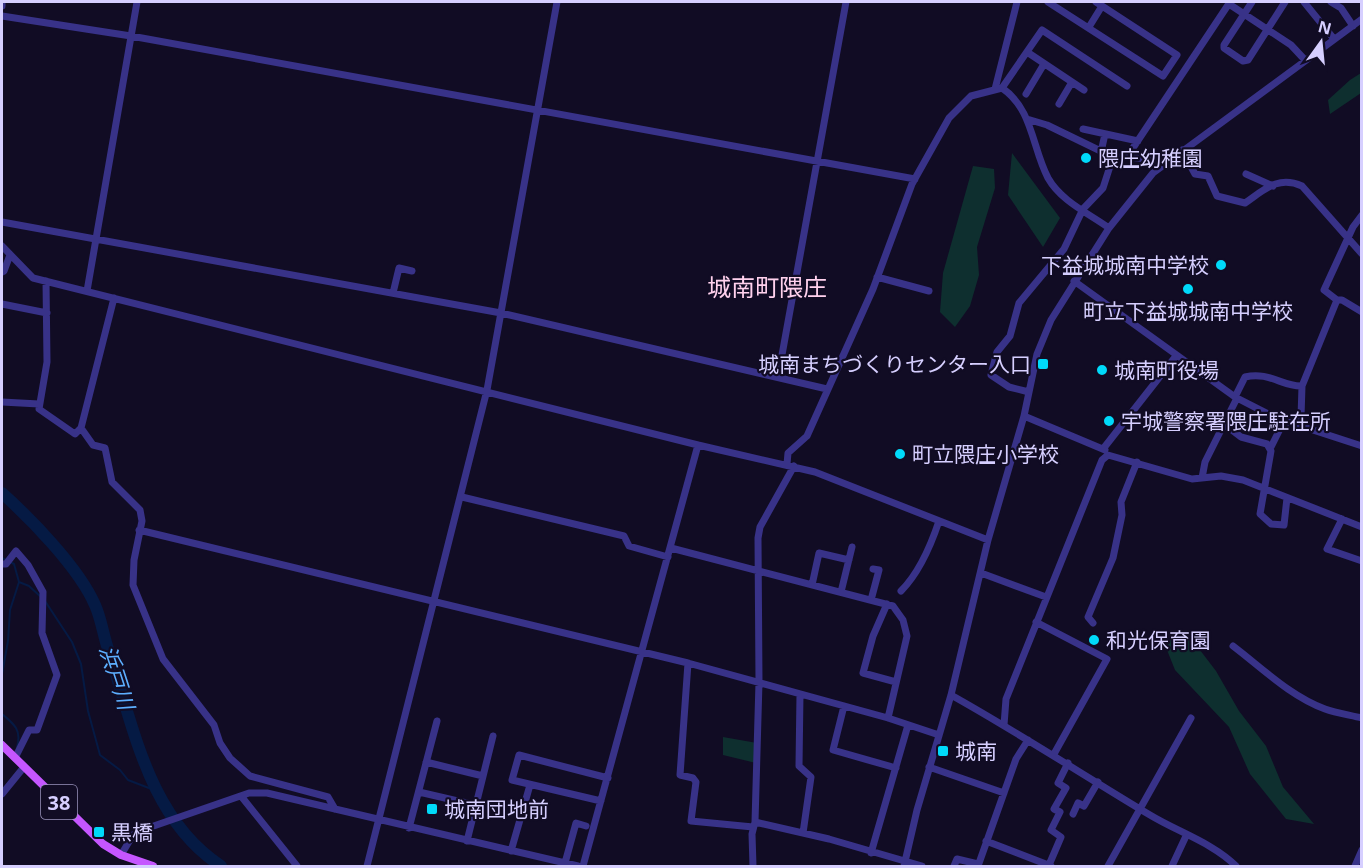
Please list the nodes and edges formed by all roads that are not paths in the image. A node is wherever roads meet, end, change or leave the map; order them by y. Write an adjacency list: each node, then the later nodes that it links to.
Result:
1 (137, 2): 18 (street)
2 (557, 2): 29 (street)
3 (846, 2): 38 (street)
4 (1017, 2): 25 (street)
5 (1048, 2): 16 (street)
6 (1252, 2): 12 (street)
7 (1285, 2): 17 (street)
8 (1304, 2): 19 (street)
9 (1331, 2): 15 (street)
10 (1229, 3): 12 (street); 33 (street)
11 (1099, 4): 16 (street); 16 (street)
12 (1244, 13): 17 (street); 17 (street)
13 (2, 16): 18 (street)
14 (1362, 19): 15 (street)
15 (1353, 26): 19 (street)
16 (1089, 27)
17 (1267, 29): 21 (street)
18 (131, 36): 29 (street); 47 (street)
19 (1334, 39): 21 (street)
20 (1027, 52): 22 (street); 24 (street); 25 (street)
21 (1305, 60): 34 (street)
22 (1044, 64): 23 (street); 27 (street)
23 (1072, 82): 26 (street); 28 (street)
24 (1127, 86)
25 (999, 89): 30 (street); 41 (street)
26 (1084, 90)
27 (1026, 94)
28 (1059, 104)
29 (538, 110): 38 (street); 65 (street)
30 (1027, 119): 35 (street); 43 (street)
31 (1083, 129): 32 (street)
32 (1105, 134): 33 (street); 35 (street)
33 (1138, 141): 37 (street)
34 (1182, 150): 39 (street); 42 (street)
35 (1101, 152): 36 (street)
36 (1113, 157): 37 (street); 43 (street)
37 (1127, 157): 39 (street)
38 (817, 161): 41 (street); 67 (street)
39 (1168, 161): 46 (street)
40 (1246, 174): 42 (street)
41 (915, 179): 54 (street)
42 (1273, 186): 48 (street)
43 (1083, 209): 46 (street); 71 (street)
44 (1362, 215): 48 (street)
45 (2, 222): 47 (street)
46 (1109, 228): 56 (street)
47 (96, 238): 57 (street); 59 (street)
48 (1347, 240): 50 (street); 61 (street)
49 (2, 246): 51 (street)
50 (1362, 254)
51 (9, 255): 52 (street); 55 (street)
52 (2, 272)
53 (412, 272): 59 (street)
54 (877, 278): 58 (street); 69 (street)
55 (46, 281): 57 (street); 64 (street)
56 (1074, 281): 66 (street); 71 (street)
57 (87, 291): 60 (street)
58 (929, 291)
59 (393, 293): 65 (street)
60 (114, 298): 70 (street); 79 (street)
61 (1337, 300): 63 (street); 68 (street)
62 (2, 304): 64 (street)
63 (1362, 312)
64 (48, 313): 74 (street)
65 (501, 313): 67 (street); 70 (street)
66 (1176, 356): 72 (street); 83 (street)
67 (778, 376): 69 (street)
68 (1302, 386): 72 (street); 78 (street)
69 (827, 389): 85 (street)
70 (487, 390): 80 (street); 88 (street)
71 (1029, 392): 75 (street)
72 (1236, 397): 76 (street); 77 (street)
73 (2, 402): 74 (street)
74 (39, 404): 79 (street)
75 (1024, 416): 83 (street); 94 (street)
76 (1284, 421): 78 (street); 82 (street)
77 (1224, 424): 82 (street); 86 (street)
78 (1298, 426): 81 (street)
79 (81, 428): 93 (street)
80 (698, 445): 85 (street); 96 (street)
81 (1362, 446)
82 (1270, 447): 87 (street)
83 (1106, 452): 84 (street); 107 (street)
84 (1137, 462): 86 (street); 112 (street)
85 (790, 465): 91 (street); 102 (street)
86 (1202, 478): 87 (street)
87 (1264, 488): 89 (street); 89 (street)
88 (462, 497): 97 (street); 109 (street)
89 (1287, 498): 90 (street)
90 (1342, 519): 92 (street); 99 (street)
91 (939, 521): 94 (street); 105 (street)
92 (1362, 527)
93 (139, 530): 109 (street); 148 (street)
94 (988, 540): 103 (street)
95 (852, 547): 98 (street)
96 (671, 548): 97 (street); 102 (street)
97 (668, 557): 114 (street)
98 (849, 560): 104 (street); 106 (street)
99 (1362, 561)
100 (2, 564): 132 (street)
101 (873, 569): 108 (street)
102 (758, 571): 104 (street); 117 (street)
103 (981, 573): 107 (street); 119 (street)
104 (812, 585): 106 (street)
105 (901, 591)
106 (841, 592): 108 (street)
107 (1046, 597): 111 (street)
108 (871, 600): 110 (street)
109 (434, 602): 114 (street); 151 (street)
110 (887, 604): 116 (street); 116 (street)
111 (1036, 622): 126 (street); 131 (street)
112 (1093, 623)
113 (1233, 646): 123 (street)
114 (642, 654): 115 (street); 139 (street)
115 (688, 663): 117 (street); 152 (street)
116 (896, 681): 121 (street)
117 (759, 682): 118 (street); 152 (street)
118 (800, 694): 120 (street); 155 (street)
119 (951, 695): 126 (street); 127 (street)
120 (844, 706): 121 (street); 137 (street)
121 (888, 718): 125 (street)
122 (1191, 718): 149 (street)
123 (1362, 718)
124 (437, 721): 133 (street)
125 (908, 725): 127 (street); 137 (street)
126 (1004, 725): 129 (street)
127 (939, 735): 136 (street)
128 (494, 736): 138 (street)
129 (1028, 740): 131 (street); 143 (street)
130 (2, 745): 132 (main road, 38)
131 (1054, 754): 134 (street)
132 (15, 758): 135 (main road, 38)
133 (426, 762): 138 (street); 142 (street)
134 (1068, 763): 140 (street); 166 (street)
135 (24, 767): 144 (street); 162 (main road, 38)
136 (929, 767): 143 (street); 164 (street)
137 (896, 768): 161 (street)
138 (483, 776): 147 (street)
139 (608, 778): 141 (street); 146 (street)
140 (1098, 782): 149 (street); 150 (street)
141 (530, 785): 146 (street); 160 (street)
142 (419, 792): 147 (street); 154 (street)
143 (1004, 793): 158 (street)
144 (2, 794)
145 (238, 797): 148 (street); 162 (street); 168 (street)
146 (601, 801): 170 (street)
147 (475, 805): 157 (street)
148 (335, 809): 151 (street)
149 (1141, 809): 156 (street); 174 (street)
150 (1073, 814)
151 (379, 821): 154 (street); 169 (street)
152 (754, 824): 155 (street); 171 (street)
153 (586, 825): 163 (street)
154 (409, 828): 157 (street)
155 (802, 833): 161 (street)
156 (1186, 836): 175 (street); 176 (street)
157 (467, 841): 160 (street)
158 (986, 841): 165 (street); 166 (street)
159 (1362, 850): 177 (street)
160 (511, 851): 163 (street)
161 (871, 853): 164 (street)
162 (121, 855): 167 (main road, 38)
163 (565, 863): 170 (street)
164 (904, 864): 172 (street)
165 (978, 865): 173 (street)
166 (1051, 866)
167 (153, 867)
168 (297, 867)
169 (367, 867)
170 (581, 867)
171 (753, 867)
172 (922, 867)
173 (954, 867)
174 (1108, 867)
175 (1172, 867)
176 (1236, 867)
177 (1355, 867)

